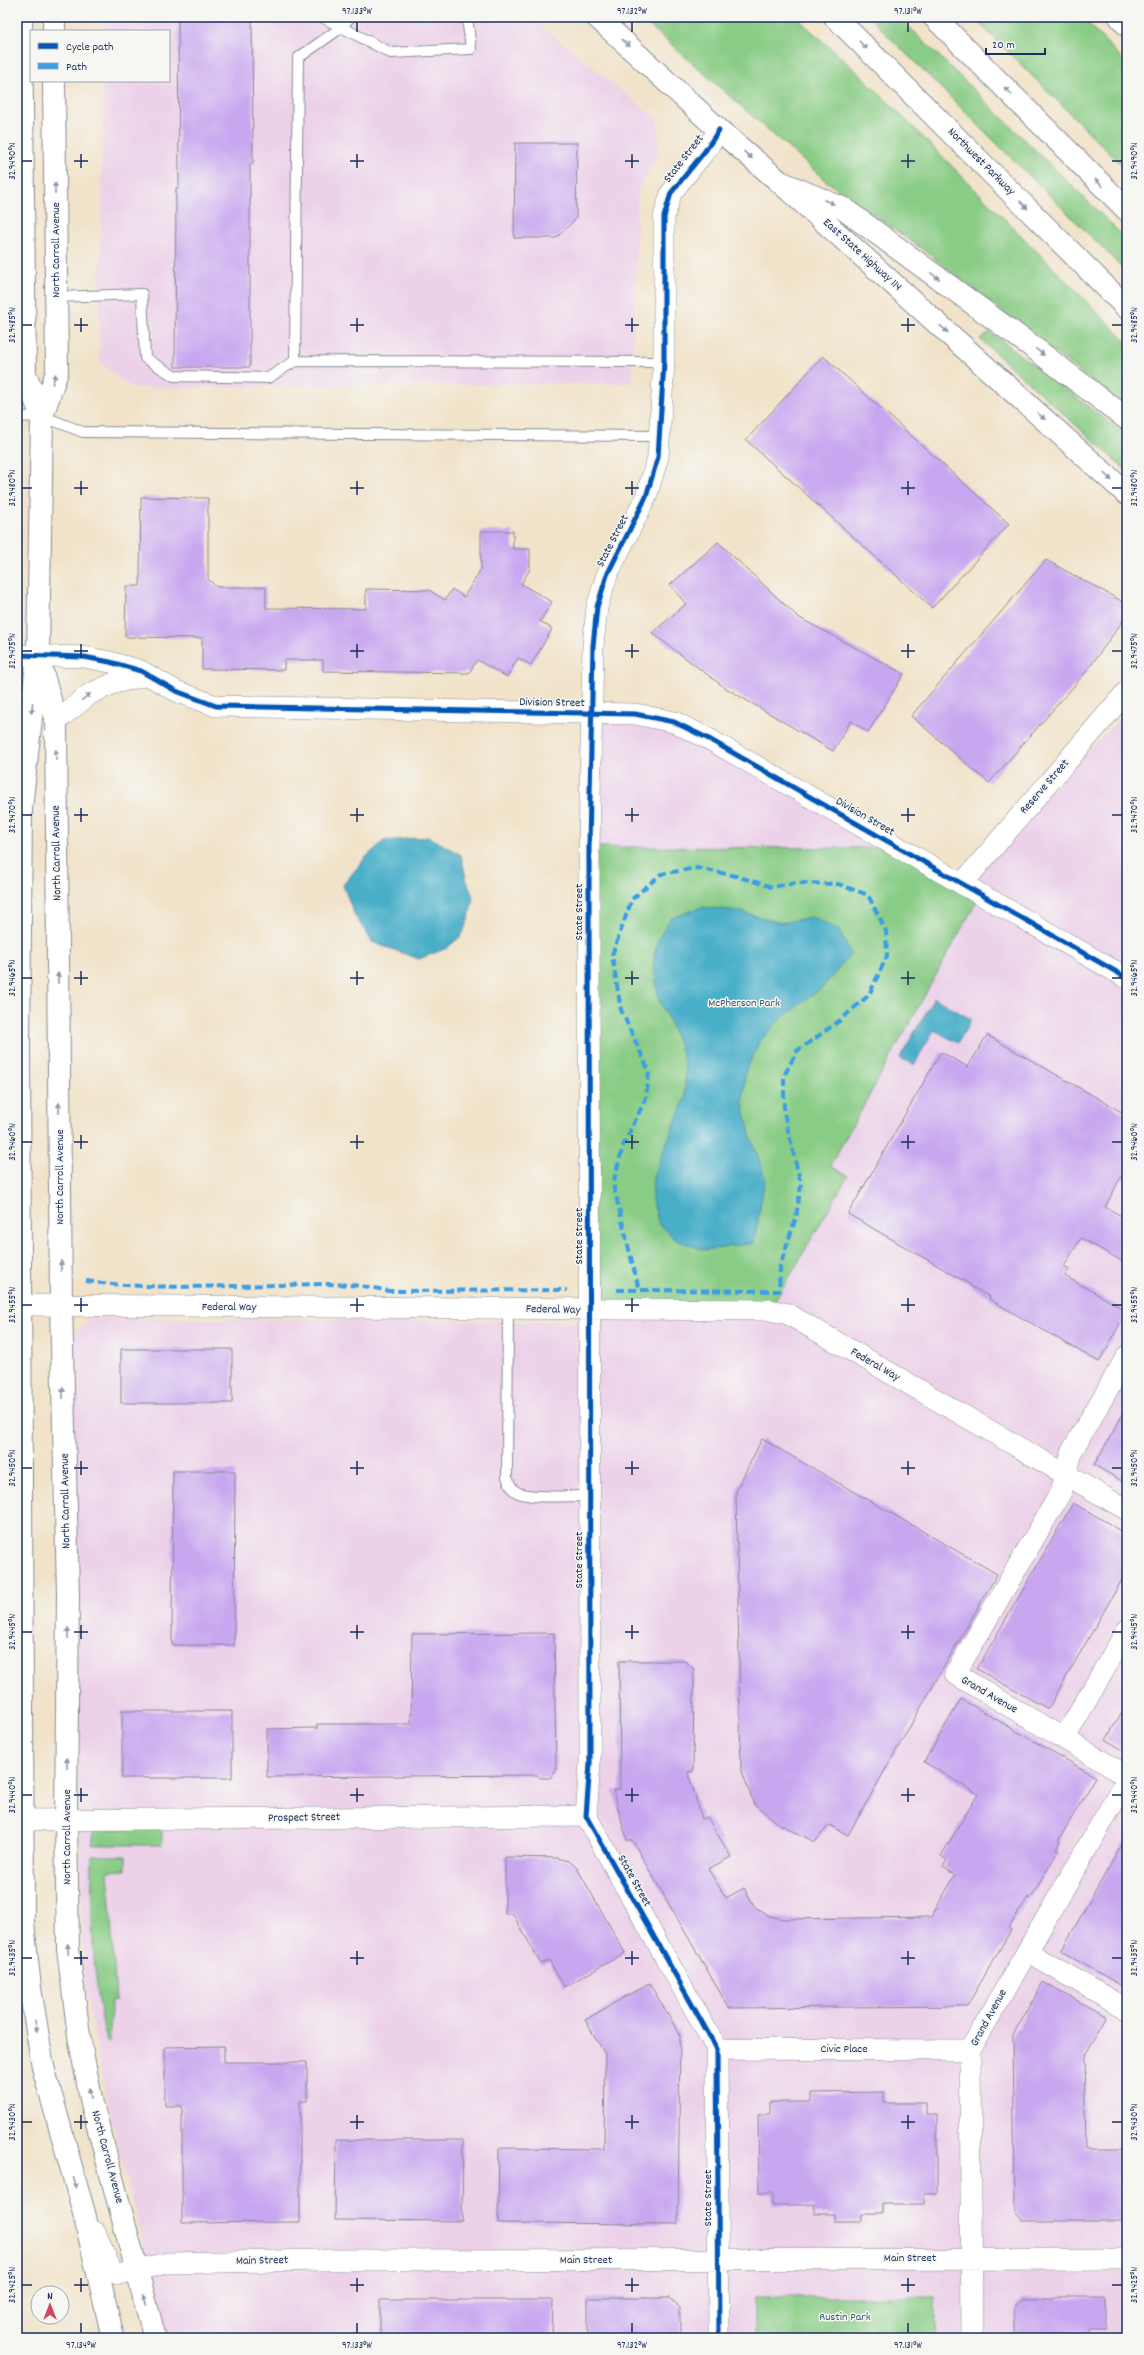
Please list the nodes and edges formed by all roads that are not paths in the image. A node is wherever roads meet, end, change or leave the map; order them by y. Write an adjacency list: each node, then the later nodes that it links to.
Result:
1 (22, 17): 15 (main road, North Carroll Avenue)
2 (54, 17): 12 (main road)
3 (322, 17): 11 (lane)
4 (350, 17): 11 (lane)
5 (467, 17): 11 (lane)
6 (596, 17): 14 (main road, East State Highway 114, one-way to 14)
7 (835, 17): 19 (main road, Northwest Parkway, one-way to 19)
8 (934, 17): 17 (main road, one-way to 8)
9 (1120, 17): 10 (main road)
10 (1127, 25)
11 (342, 27): 20 (lane)
12 (54, 30)
13 (54, 82): 18 (main road, North Carroll Avenue, one-way to 13)
14 (719, 130): 16 (main road, East State Highway 114, one-way to 16); 21 (street, State Street)
15 (20, 152): 22 (main road, North Carroll Avenue)
16 (780, 182): 24 (main road, one-way to 24); 26 (main road, East State Highway 114, one-way to 26)
17 (1127, 210)
18 (56, 297): 20 (lane); 22 (main road, North Carroll Avenue, one-way to 18)
19 (1127, 308)
20 (295, 361): 21 (lane)
21 (664, 362): 25 (street, State Street)
22 (42, 416): 23 (lane); 25 (lane); 27 (main road, North Carroll Avenue)
23 (17, 417)
24 (1127, 419)
25 (659, 436): 30 (street, State Street)
26 (1127, 494)
27 (27, 655): 28 (street, Division Street); 31 (main road, North Carroll Avenue); 32 (main road, North Carroll Avenue, one-way to 32)
28 (148, 675): 30 (street, Division Street); 31 (street, one-way to 28)
29 (1127, 691): 33 (street, Reserve Street)
30 (591, 713): 33 (street, Division Street); 39 (street, State Street)
31 (56, 721): 37 (main road, North Carroll Avenue, one-way to 31)
32 (19, 808): 35 (main road, North Carroll Avenue)
33 (962, 884): 34 (street, Division Street)
34 (1127, 978)
35 (18, 1048): 36 (main road, North Carroll Avenue)
36 (19, 1305): 37 (street, Federal Way); 45 (main road, North Carroll Avenue)
37 (61, 1305): 38 (street, Federal Way); 51 (main road, North Carroll Avenue, one-way to 37)
38 (508, 1309): 39 (street, Federal Way); 42 (lane)
39 (589, 1310): 41 (street, Federal Way); 42 (street, State Street)
40 (1127, 1356): 41 (street)
41 (1067, 1476): 43 (street, Federal Way); 46 (street, Grand Avenue)
42 (589, 1496): 49 (street, State Street)
43 (1127, 1510)
44 (1127, 1630): 46 (street)
45 (20, 1633): 50 (main road, North Carroll Avenue)
46 (1064, 1738): 47 (street, Grand Avenue)
47 (1127, 1776)
48 (1127, 1779): 52 (street, Grand Avenue)
49 (586, 1816): 51 (street, Prospect Street); 55 (street, State Street)
50 (21, 1820): 51 (street, Prospect Street); 53 (main road, North Carroll Avenue)
51 (66, 1820): 61 (main road, North Carroll Avenue, one-way to 51)
52 (1027, 1952): 54 (street); 56 (street, Grand Avenue)
53 (22, 1961): 57 (main road, North Carroll Avenue, one-way to 57)
54 (1127, 2009)
55 (717, 2049): 56 (street, Civic Place); 59 (street, State Street)
56 (970, 2050): 58 (street, Grand Avenue)
57 (84, 2213): 61 (street, Main Street); 62 (main road, North Carroll Avenue)
58 (972, 2258): 59 (street, Main Street); 60 (street, Main Street); 65 (street, Grand Avenue)
59 (719, 2259): 61 (street, Main Street); 64 (street, State Street)
60 (1127, 2259)
61 (137, 2271): 63 (main road, North Carroll Avenue, one-way to 61)
62 (113, 2338)
63 (155, 2338)
64 (719, 2338)
65 (972, 2338)

